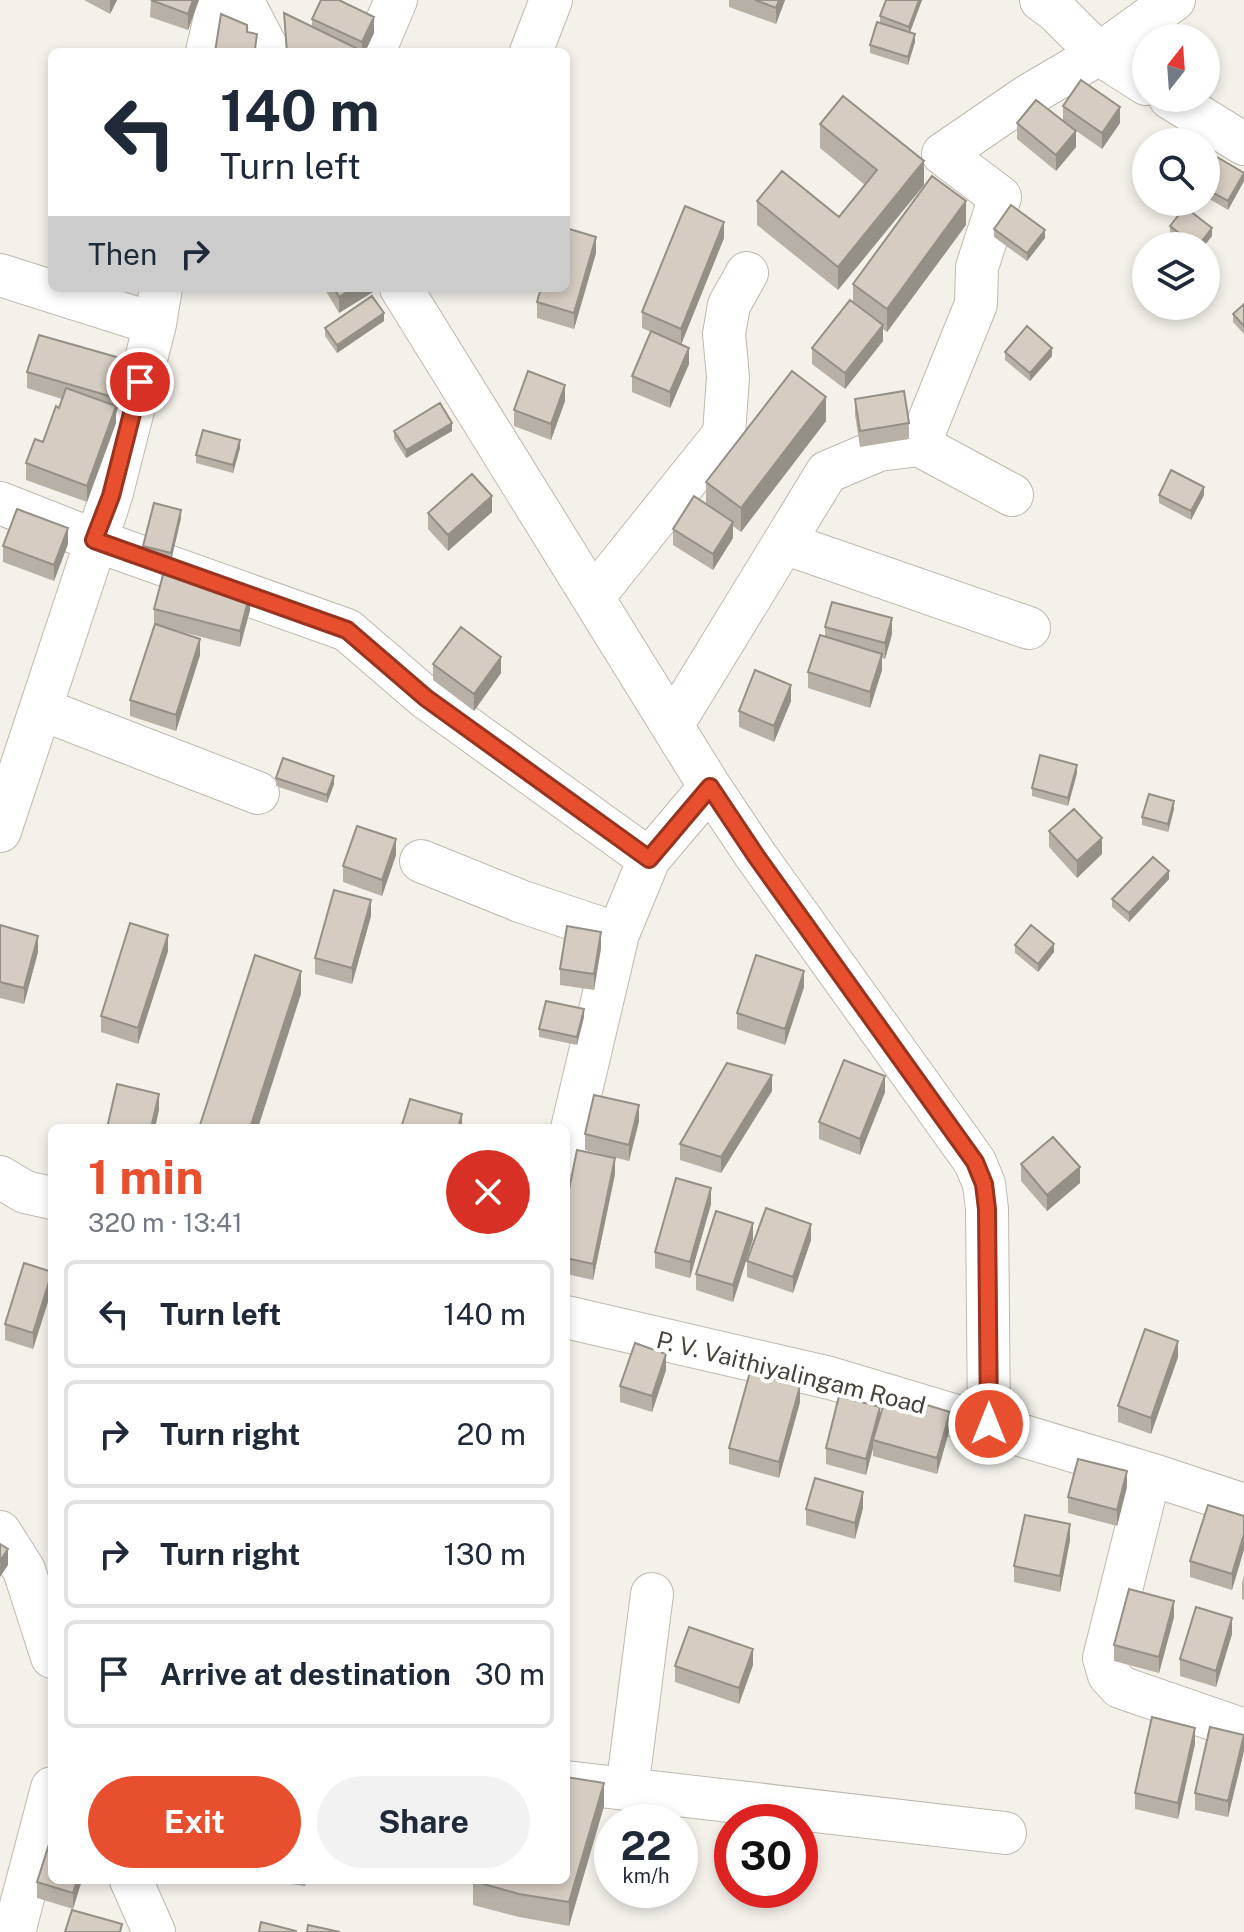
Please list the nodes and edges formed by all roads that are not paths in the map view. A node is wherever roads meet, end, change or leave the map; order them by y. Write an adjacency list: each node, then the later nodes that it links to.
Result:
1 (219, 0): 7 (street)
2 (242, 0): 8 (street)
3 (396, 0): 9 (street)
4 (551, 0): 10 (street)
5 (1041, 0): 11 (street)
6 (1174, 0): 11 (street)
7 (208, 48)
8 (267, 48)
9 (376, 48)
10 (533, 48)
11 (1099, 54): 12 (street); 21 (street)
12 (1132, 75)
13 (1193, 112): 14 (street)
14 (1244, 144)
15 (747, 273): 26 (street)
16 (0, 275): 17 (street)
17 (48, 284)
18 (87, 292): 20 (street)
19 (404, 292): 26 (street)
20 (158, 306): 24 (street)
21 (919, 445): 22 (street); 25 (street)
22 (1012, 495)
23 (0, 503): 24 (street)
24 (94, 540): 28 (street); 33 (street)
25 (784, 543): 27 (street); 29 (street)
26 (594, 596): 29 (street)
27 (1029, 628)
28 (41, 709): 31 (street); 32 (street)
29 (673, 724): 30 (street)
30 (710, 787): 33 (street); 40 (street)
31 (258, 793)
32 (0, 831)
33 (649, 859): 35 (street)
34 (421, 861): 35 (street)
35 (618, 934): 36 (street)
36 (570, 1137)
37 (0, 1177): 38 (street)
38 (48, 1197)
39 (570, 1318): 40 (street, P. V. Vaithiyalingam Road)
40 (989, 1424): 41 (street, P. V. Vaithiyalingam Road)
41 (1150, 1474): 42 (street, P. V. Vaithiyalingam Road); 46 (street)
42 (1244, 1505)
43 (0, 1532): 45 (street)
44 (652, 1594): 48 (street)
45 (48, 1645)
46 (1244, 1730)
47 (570, 1783): 48 (street)
48 (627, 1790): 50 (street)
49 (48, 1803): 52 (street)
50 (1005, 1833)
51 (133, 1884): 53 (street)
52 (14, 1932)
53 (154, 1932)

